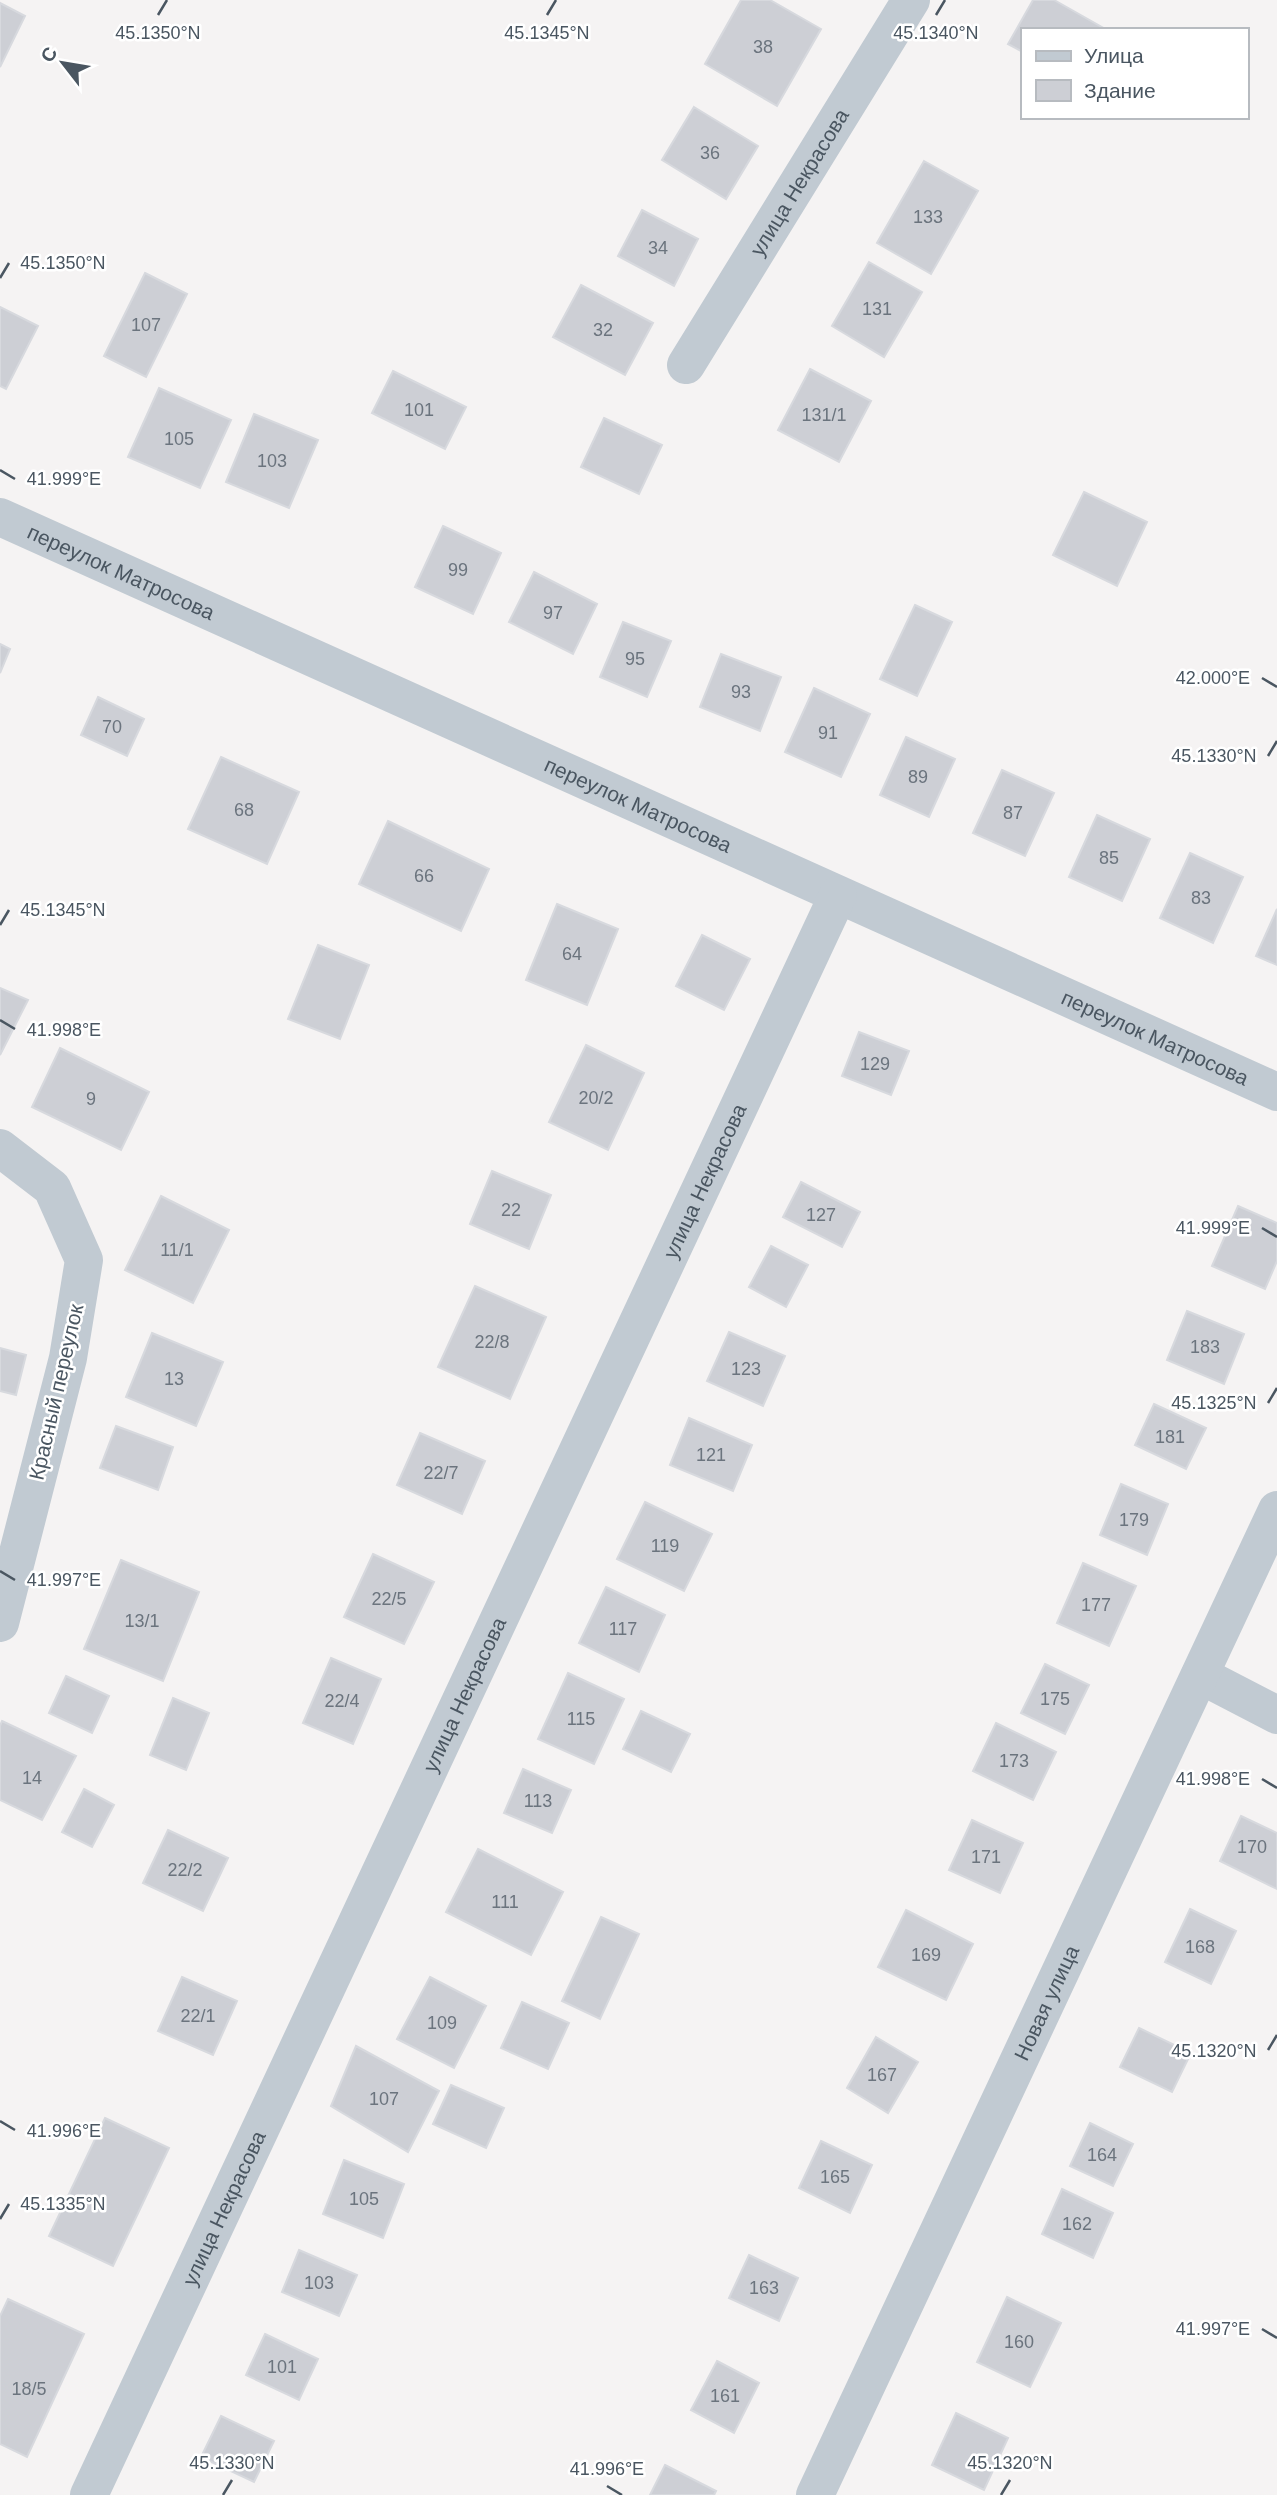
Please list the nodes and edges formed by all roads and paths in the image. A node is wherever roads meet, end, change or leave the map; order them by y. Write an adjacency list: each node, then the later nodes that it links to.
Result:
1 (912, 0): 2 (street, улица Некрасова)
2 (686, 365)
3 (0, 517): 4 (street, переулок Матросова)
4 (838, 895): 5 (street, переулок Матросова); 11 (street, улица Некрасова)
5 (1277, 1093)
6 (0, 1148): 8 (street, Красный переулок)
7 (1277, 1510): 9 (street, Новая улица)
8 (0, 1623)
9 (1200, 1675): 10 (street); 12 (street, Новая улица)
10 (1277, 1715)
11 (89, 2495)
12 (815, 2495)

